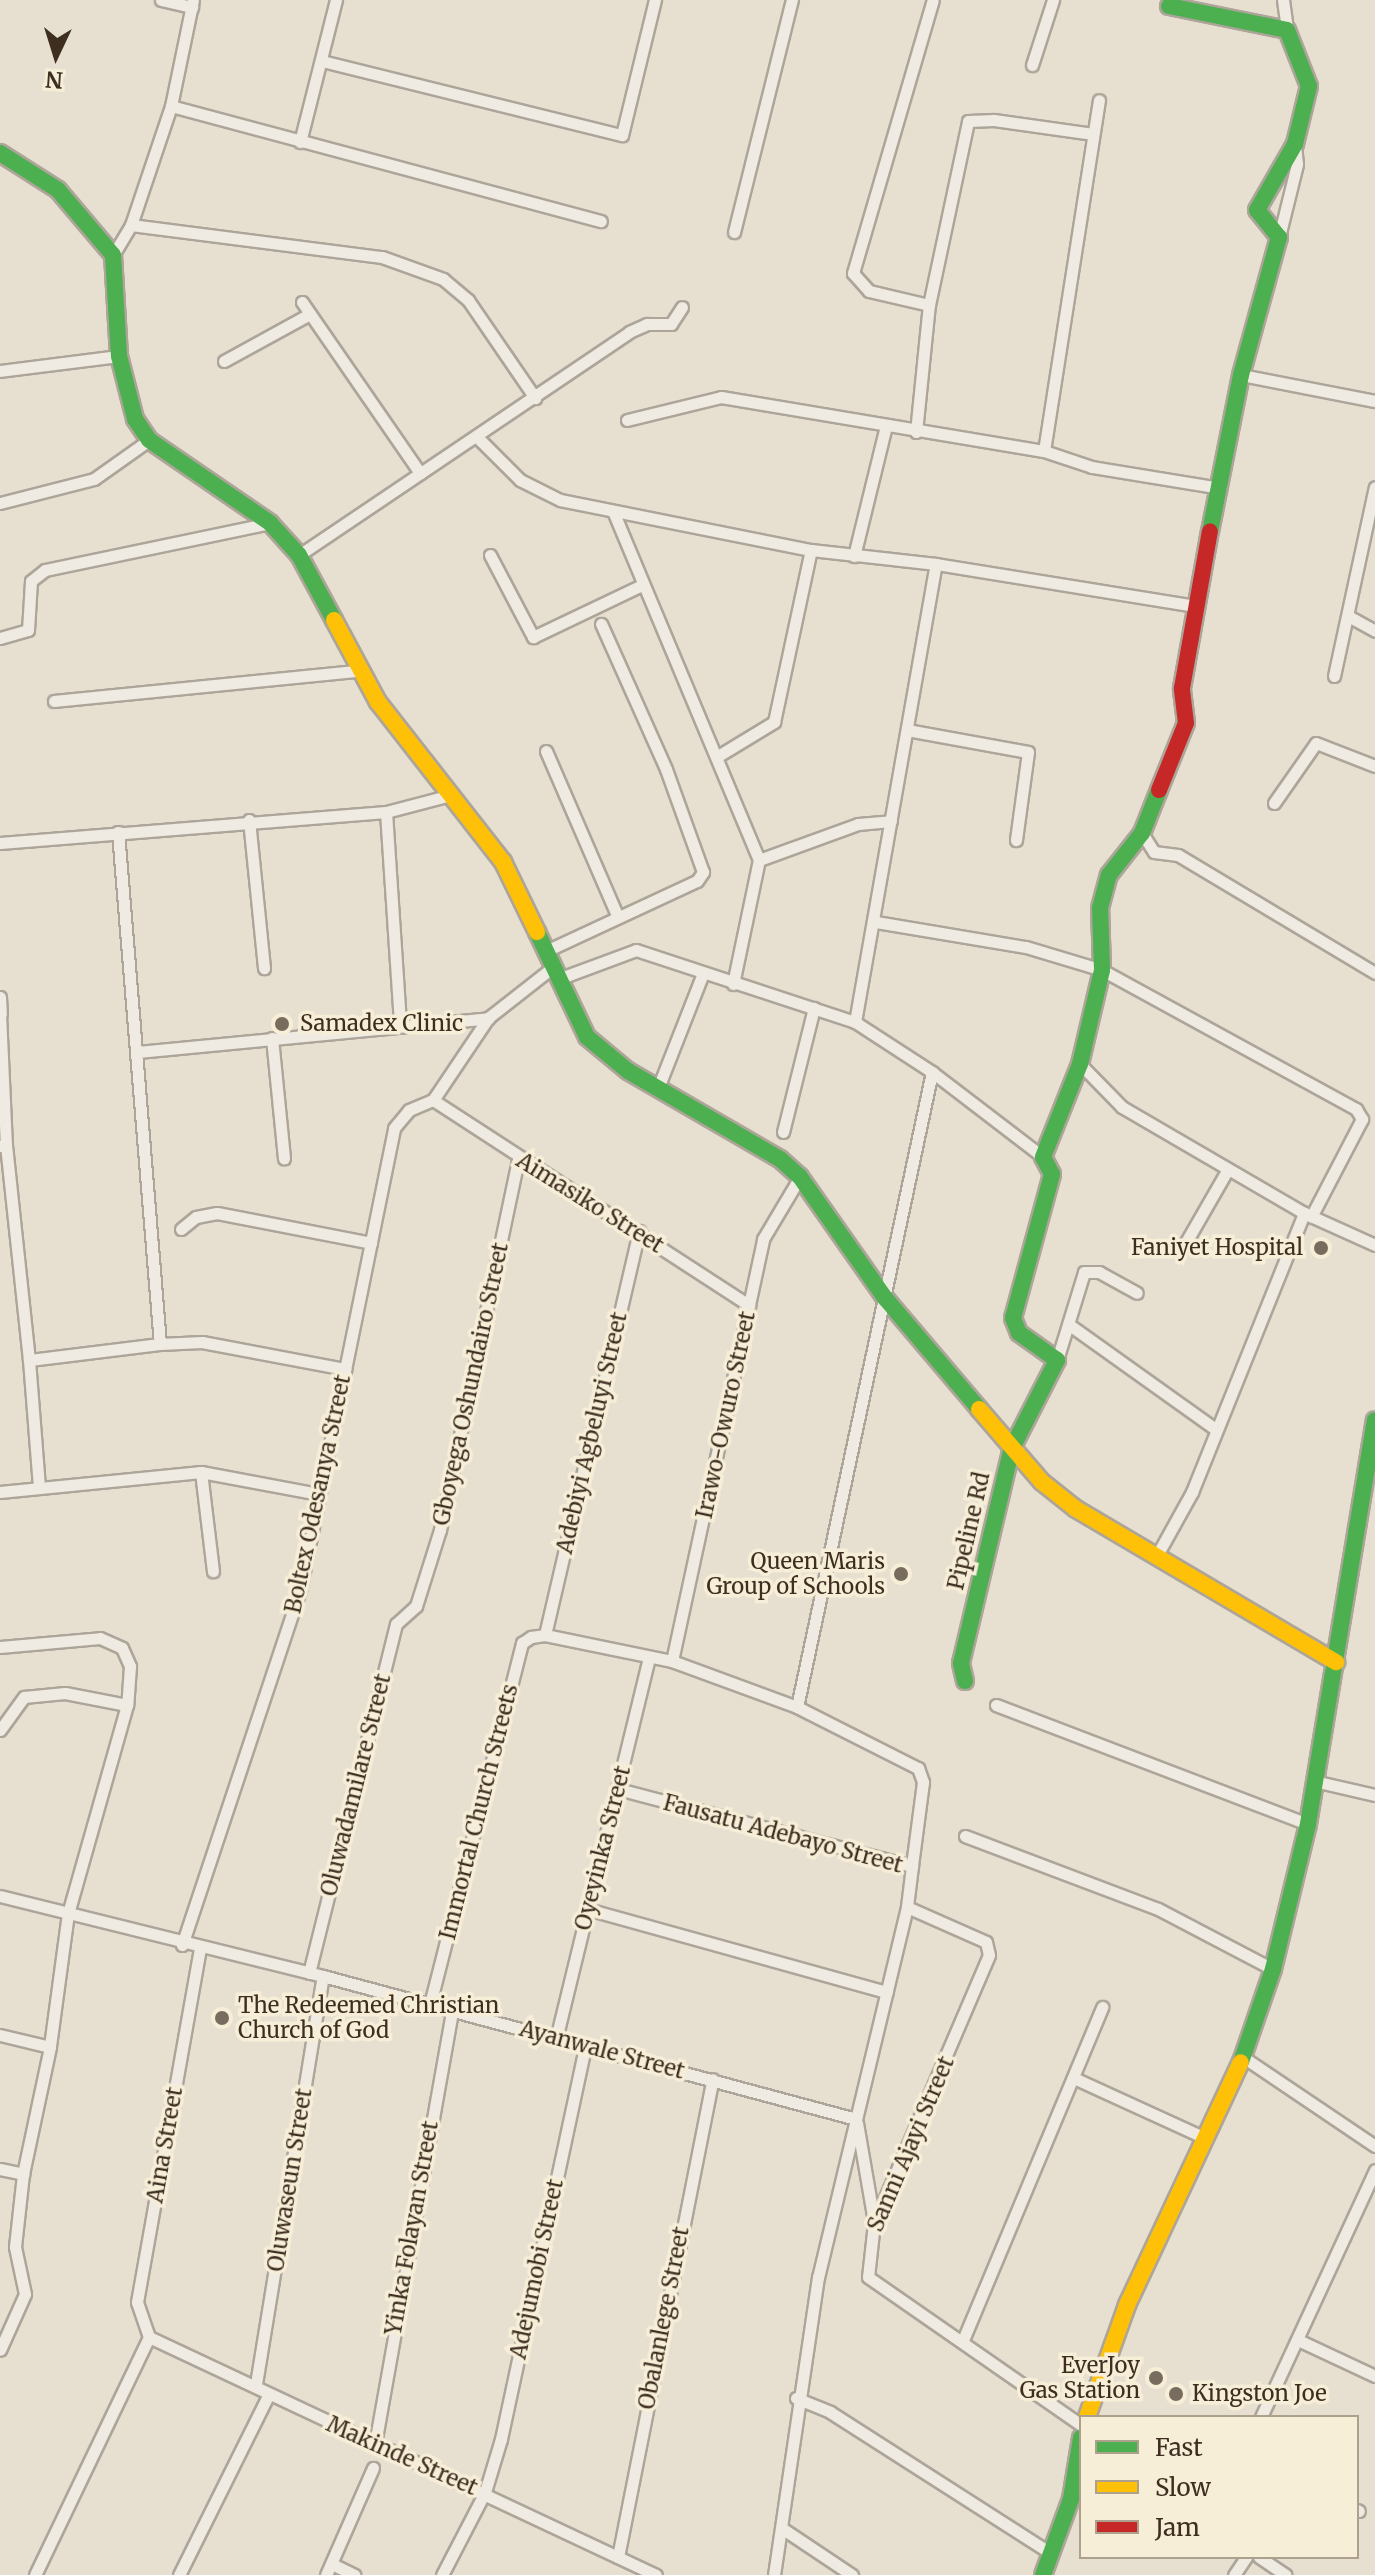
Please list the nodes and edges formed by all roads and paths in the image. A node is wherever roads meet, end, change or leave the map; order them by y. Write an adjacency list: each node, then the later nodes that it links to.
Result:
1 (161, 0): 8 (street)
2 (336, 0): 11 (street)
3 (792, 0): 21 (street)
4 (933, 0): 25 (street)
5 (1053, 0): 12 (street)
6 (1283, 0): 10 (street)
7 (652, 1): 11 (street)
8 (192, 4): 14 (street)
9 (1169, 6): 10 (street)
10 (1287, 30): 17 (street)
11 (322, 61): 16 (street)
12 (1032, 65)
13 (1099, 100): 15 (street)
14 (171, 106): 16 (street); 20 (street)
15 (1093, 134): 25 (street); 39 (street)
16 (300, 142): 19 (street)
17 (1295, 144): 22 (street); 22 (street)
18 (0, 153): 23 (street)
19 (601, 221)
20 (131, 225): 23 (street); 32 (street)
21 (734, 232)
22 (1279, 237): 31 (street)
23 (113, 255): 28 (street)
24 (302, 302): 27 (street)
25 (929, 305): 36 (street)
26 (682, 307): 32 (street)
27 (310, 314): 29 (street); 40 (street)
28 (119, 356): 30 (street); 38 (street)
29 (224, 361)
30 (0, 371)
31 (1241, 375): 33 (street); 42 (street)
32 (535, 398): 37 (street)
33 (1375, 401)
34 (627, 420): 35 (street)
35 (886, 426): 36 (street); 49 (street)
36 (916, 432): 39 (street)
37 (478, 438): 40 (street); 44 (street)
38 (149, 440): 43 (street); 45 (street)
39 (1044, 451): 42 (street)
40 (420, 473): 47 (street)
41 (1375, 487): 53 (street)
42 (1220, 488): 52 (street)
43 (0, 503)
44 (613, 511): 46 (street); 51 (street)
45 (270, 523): 47 (street); 56 (street)
46 (811, 550): 49 (street); 62 (street)
47 (299, 555): 57 (street)
48 (490, 555): 51 (street)
49 (854, 556): 50 (street)
50 (936, 564): 52 (street); 60 (street)
51 (642, 585): 62 (street)
52 (1195, 606): 70 (street)
53 (1350, 617): 55 (street); 58 (street)
54 (601, 624): 74 (street)
55 (1375, 631)
56 (0, 638)
57 (362, 670): 59 (street); 64 (street)
58 (1334, 676)
59 (54, 701)
60 (907, 730): 68 (street); 71 (street)
61 (546, 751): 74 (street)
62 (718, 756): 73 (street)
63 (1375, 766): 65 (street)
64 (451, 795): 66 (street); 76 (street)
65 (1274, 803)
66 (386, 812): 67 (street); 88 (street)
67 (249, 820): 69 (street); 77 (street)
68 (891, 821): 73 (street); 75 (street)
69 (118, 832): 72 (street); 90 (street)
70 (1142, 833): 78 (street); 81 (street)
71 (1016, 840)
72 (0, 843)
73 (759, 860): 82 (street)
74 (617, 915): 76 (street)
75 (876, 922): 78 (street); 87 (street)
76 (546, 951): 79 (street)
77 (264, 968)
78 (1102, 970): 91 (street); 102 (street)
79 (555, 973): 80 (street); 86 (street); 93 (street)
80 (703, 973): 82 (street); 93 (street)
81 (1375, 973)
82 (733, 984): 84 (street)
83 (0, 997): 85 (street)
84 (814, 1008): 87 (street); 95 (street)
85 (1, 1014): 96 (street)
86 (488, 1018): 88 (street); 94 (street)
87 (855, 1022): 92 (street)
88 (400, 1023): 89 (street)
89 (272, 1038): 90 (street); 98 (street)
90 (138, 1052): 112 (street)
91 (1080, 1064): 97 (street); 100 (street)
92 (932, 1072): 97 (street); 109 (street)
93 (658, 1088): 101 (street)
94 (433, 1100): 99 (street, Aimasiko Street); 105 (street, Boltex Odesanya Street)
95 (783, 1132)
96 (3, 1145): 113 (street)
97 (1043, 1157): 114 (street)
98 (284, 1158)
99 (518, 1159): 104 (street, Aimasiko Street); 125 (street, Gboyega Oshundairo Street)
100 (1228, 1169): 102 (street); 107 (street)
101 (800, 1177): 109 (street); 110 (street, Irawo-Owuro Street)
102 (1307, 1215): 106 (street); 116 (street)
103 (181, 1229): 105 (street)
104 (639, 1231): 110 (street, Aimasiko Street); 126 (street, Adebiyi Agbeluyi Street)
105 (371, 1243): 115 (street, Boltex Odesanya Street)
106 (1375, 1245)
107 (1182, 1249)
108 (1137, 1293): 111 (street)
109 (885, 1298): 118 (street); 134 (street)
110 (749, 1305): 129 (street, Irawo-Owuro Street)
111 (1071, 1326): 114 (street); 116 (street)
112 (160, 1344): 113 (street); 115 (street)
113 (29, 1360): 120 (street)
114 (1057, 1360): 118 (street, Pipeline Rd)
115 (345, 1369): 122 (street, Boltex Odesanya Street)
116 (1214, 1428): 123 (street)
117 (1374, 1431): 130 (street)
118 (1012, 1448): 123 (street); 131 (street, Pipeline Rd)
119 (201, 1472): 120 (street); 122 (street); 124 (street)
120 (39, 1488): 121 (street)
121 (0, 1492)
122 (318, 1494): 146 (street, Boltex Odesanya Street)
123 (1156, 1557): 130 (street)
124 (213, 1571)
125 (416, 1606): 149 (street, Oluwadamilare Street)
126 (545, 1635): 128 (street); 152 (street, Immortal Church Streets)
127 (0, 1647): 132 (street)
128 (649, 1657): 129 (street); 137 (street, Oyeyinka Street)
129 (672, 1661): 134 (street)
130 (1336, 1662): 136 (street)
131 (965, 1681)
132 (127, 1705): 135 (street); 145 (street)
133 (996, 1705): 139 (street)
134 (797, 1707): 141 (street)
135 (0, 1730)
136 (1314, 1781): 138 (street); 139 (street)
137 (618, 1789): 141 (street, Fausatu Adebayo Street); 144 (street, Oyeyinka Street)
138 (1375, 1795)
139 (1308, 1824): 148 (street)
140 (965, 1836): 148 (street)
141 (912, 1866): 143 (street, Fausatu Adebayo Street)
142 (0, 1896): 145 (street, Ayanwale Street)
143 (907, 1907): 151 (street, Fausatu Adebayo Street); 168 (street, Sanni Ajayi Street)
144 (587, 1909): 151 (street); 156 (street, Oyeyinka Street)
145 (68, 1913): 146 (street, Ayanwale Street); 158 (street)
146 (182, 1945): 147 (street, Ayanwale Street)
147 (200, 1950): 149 (street, Ayanwale Street); 169 (street, Aina Street)
148 (1273, 1969): 159 (street)
149 (309, 1973): 150 (street, Ayanwale Street)
150 (323, 1976): 152 (street, Ayanwale Street); 174 (street, Oluwaseun Street)
151 (887, 1992): 162 (street, Fausatu Adebayo Street)
152 (430, 2004): 154 (street, Ayanwale Street)
153 (1102, 2007): 161 (street)
154 (452, 2011): 156 (street, Ayanwale Street); 180 (street, Yinka Folayan Street)
155 (0, 2035): 158 (street)
156 (556, 2039): 157 (street, Ayanwale Street)
157 (585, 2046): 160 (street, Ayanwale Street); 183 (street, Adejumobi Street)
158 (50, 2047): 167 (street)
159 (1243, 2057): 163 (street); 164 (street)
160 (713, 2079): 162 (street, Ayanwale Street); 186 (street, Obalanlege Street)
161 (1076, 2079): 163 (street); 170 (street)
162 (856, 2119): 168 (street); 176 (street, Fausatu Adebayo Street)
163 (1205, 2138): 177 (street)
164 (1375, 2146)
165 (0, 2169): 167 (street)
166 (1375, 2170): 171 (street)
167 (23, 2174): 172 (street)
168 (874, 2223): 170 (street, Sanni Ajayi Street)
169 (149, 2337): 174 (street, Makinde Street); 190 (street)
170 (963, 2340): 179 (street, Sanni Ajayi Street)
171 (1298, 2340): 173 (street); 178 (street)
172 (0, 2350)
173 (1375, 2376)
174 (256, 2384): 175 (street, Makinde Street)
175 (268, 2396): 180 (street, Makinde Street); 191 (street)
176 (796, 2398): 184 (street, Fausatu Adebayo Street); 185 (street)
177 (1088, 2415)
178 (1262, 2415)
179 (1079, 2424)
180 (375, 2444): 183 (street, Makinde Street)
181 (1079, 2453): 185 (street)
182 (373, 2468): 188 (street)
183 (485, 2492): 186 (street, Makinde Street); 193 (street, Adejumobi Street)
184 (783, 2529): 195 (street, Fausatu Adebayo Street); 196 (street)
185 (1049, 2552): 189 (street)
186 (618, 2557): 194 (street, Makinde Street)
187 (1262, 2559): 197 (street)
188 (329, 2569): 192 (street)
189 (1047, 2573)
190 (35, 2575)
191 (179, 2575)
192 (355, 2575)
193 (442, 2575)
194 (656, 2575)
195 (774, 2575)
196 (852, 2575)
197 (1286, 2575)

